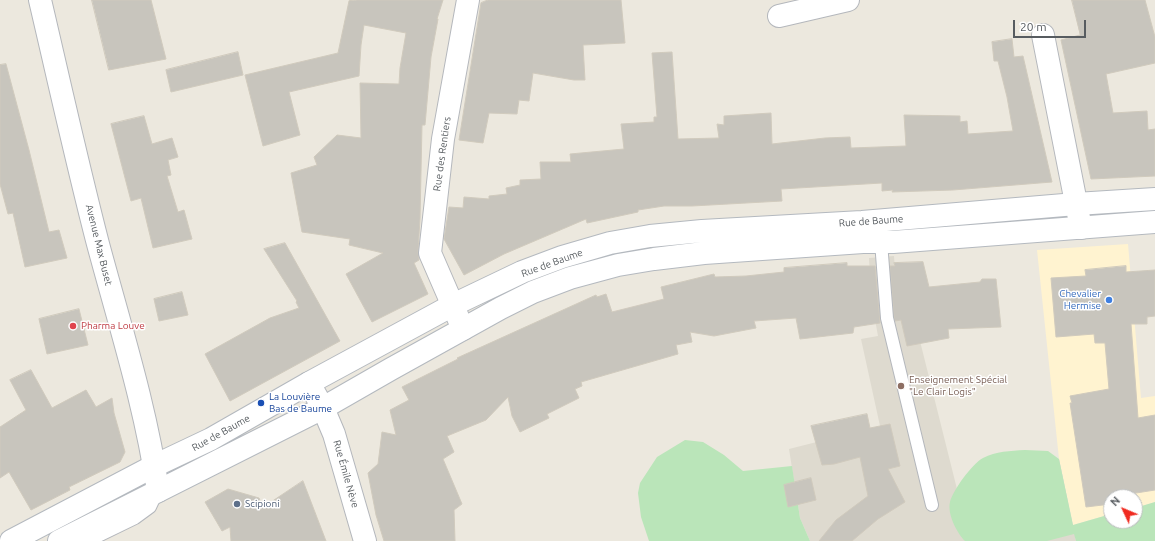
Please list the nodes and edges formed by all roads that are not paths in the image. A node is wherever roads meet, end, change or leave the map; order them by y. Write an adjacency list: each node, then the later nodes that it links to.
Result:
1 (40, 0): 15 (main road, Avenue Max Buset)
2 (468, 0): 11 (main road, Rue des Rentiers)
3 (848, 0): 4 (main road)
4 (779, 16)
5 (1044, 36): 7 (main road)
6 (1155, 199): 7 (main road, Rue de Baume)
7 (1076, 204): 9 (main road); 11 (main road, Rue de Baume)
8 (1155, 222): 9 (main road, Rue de Baume)
9 (1081, 228): 10 (main road, Rue de Baume)
10 (881, 242): 12 (main road, Rue de Baume); 17 (lane)
11 (453, 305): 12 (main road, Rue des Rentiers); 13 (main road, Rue de Baume)
12 (463, 329): 14 (main road, Rue de Baume)
13 (309, 382): 14 (main road, Rue Émile Nève); 15 (main road, Rue de Baume)
14 (323, 408): 16 (main road, Rue de Baume); 20 (main road, Rue Émile Nève)
15 (154, 466): 16 (main road, Avenue Max Buset); 19 (main road, Rue de Baume)
16 (158, 491): 18 (main road, Rue de Baume)
17 (932, 505)
18 (61, 540)
19 (11, 541)
20 (366, 541)

